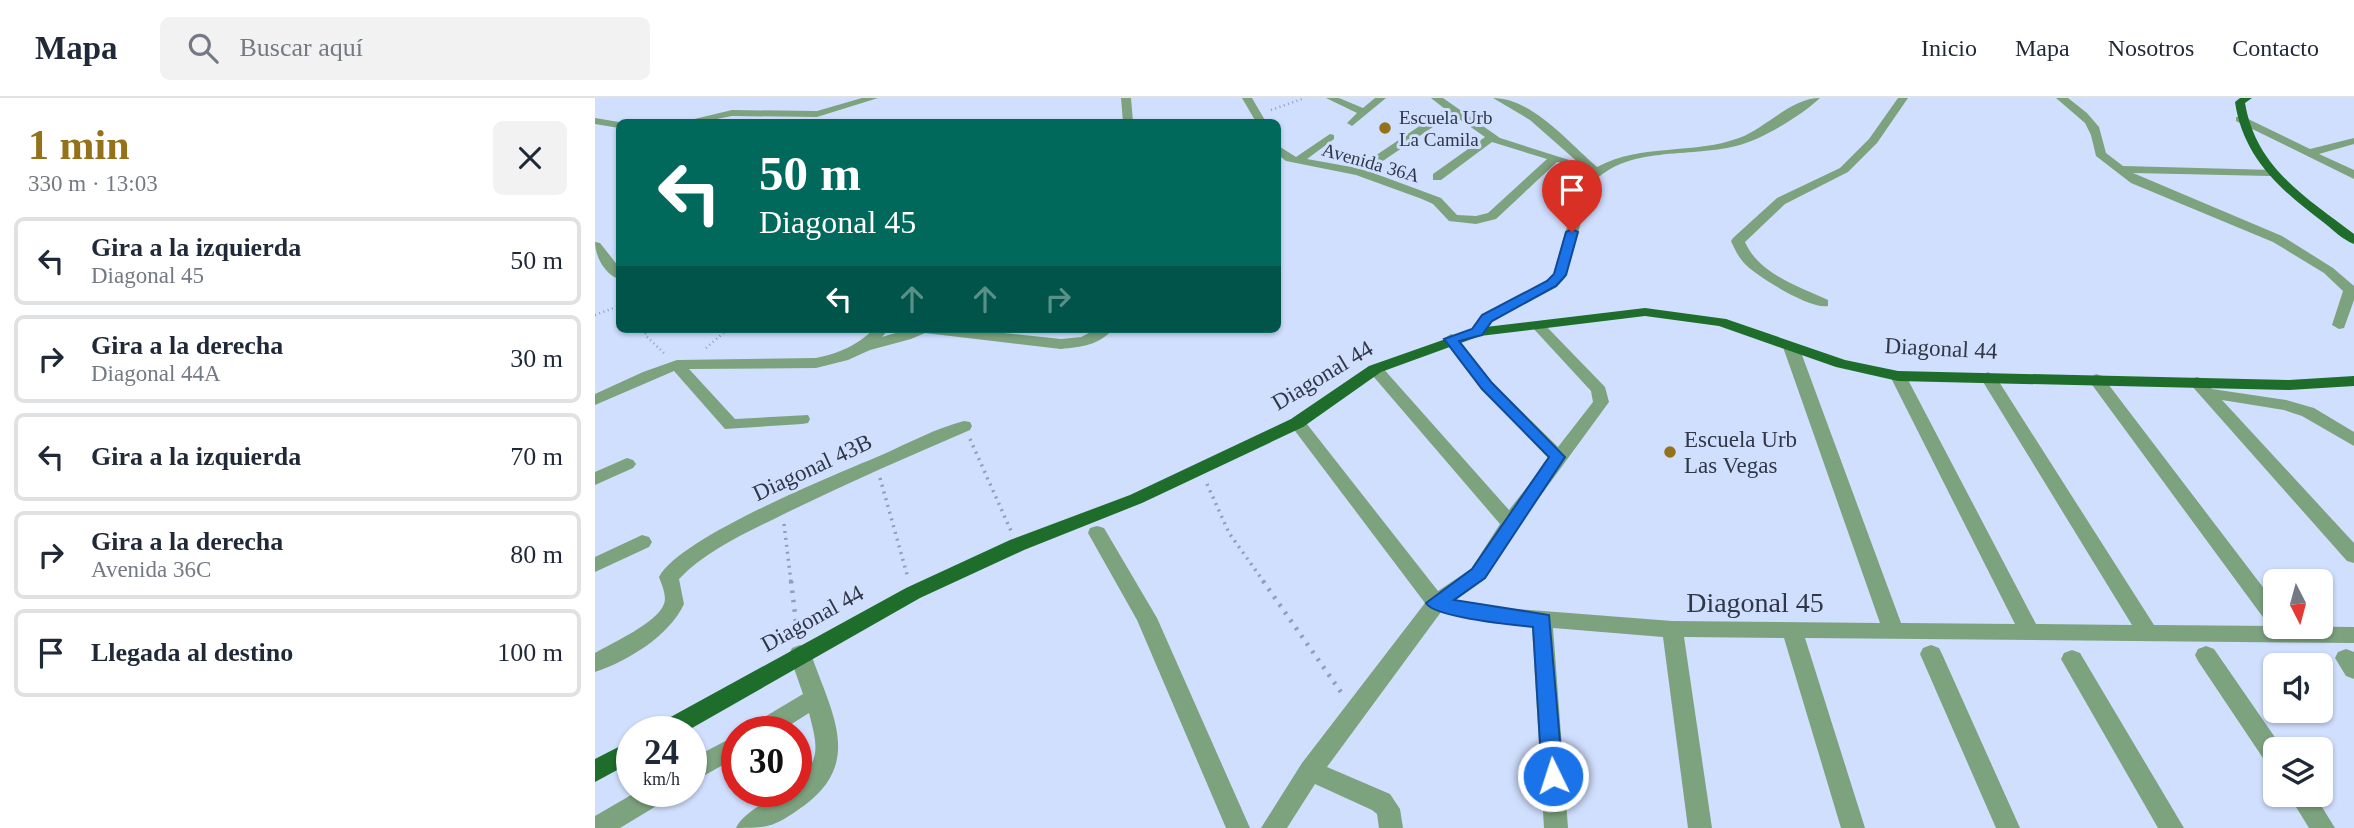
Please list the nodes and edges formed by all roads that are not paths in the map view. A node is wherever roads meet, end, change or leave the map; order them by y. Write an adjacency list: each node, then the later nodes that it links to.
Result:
1 (873, 98): 14 (street)
2 (1126, 98): 15 (street)
3 (1247, 98): 16 (street)
4 (1331, 98): 13 (street)
5 (1381, 98): 13 (street)
6 (1436, 98): 12 (street)
7 (1498, 98): 31 (street)
8 (1903, 98): 39 (street)
9 (2061, 98): 30 (street)
10 (2247, 98): 17 (main road)
11 (1807, 99): 31 (street)
12 (1451, 110): 22 (street); 32 (street)
13 (1362, 112): 19 (street)
14 (702, 119)
15 (1128, 119)
16 (1259, 119)
17 (2240, 119): 24 (street); 25 (main road)
18 (595, 121): 20 (street)
19 (1352, 123)
20 (616, 124)
21 (1329, 137): 29 (street)
22 (1492, 137): 28 (street); 35 (street)
23 (2354, 141): 27 (street)
24 (2288, 145): 25 (street); 27 (street)
25 (2253, 146): 33 (main road)
26 (1281, 150): 29 (street, Avenida 36A)
27 (2312, 152): 34 (street)
28 (1554, 158): 31 (street); 32 (street, Avenida 36A)
29 (1297, 160): 32 (street, Avenida 36A)
30 (2120, 169): 33 (street); 40 (street)
31 (1593, 170): 42 (street)
32 (1359, 172)
33 (2270, 172): 36 (main road)
34 (2354, 175)
35 (1437, 177)
36 (2354, 240)
37 (595, 246): 38 (street)
38 (616, 271)
39 (1823, 303)
40 (2339, 325)
41 (1539, 327): 42 (main road, Diagonal 44); 49 (main road, Diagonal 44); 62 (street)
42 (1477, 332): 47 (main road, Diagonal 44)
43 (879, 333): 48 (street)
44 (912, 333): 48 (street)
45 (1102, 333): 46 (street)
46 (1027, 334)
47 (1451, 339): 51 (main road, Diagonal 44); 62 (street)
48 (863, 347): 50 (street)
49 (1791, 347): 52 (main road, Diagonal 44); 75 (street)
50 (677, 365): 57 (street); 58 (street)
51 (1375, 369): 59 (main road, Diagonal 44); 65 (street)
52 (1898, 376): 53 (main road, Diagonal 44); 77 (street)
53 (1988, 377): 54 (main road, Diagonal 44); 78 (street)
54 (2096, 379): 56 (main road, Diagonal 44); 70 (street)
55 (2354, 381): 56 (main road, Diagonal 44)
56 (2202, 388): 61 (street); 68 (street)
57 (595, 400)
58 (802, 419)
59 (1297, 424): 71 (street); 81 (main road, Diagonal 44)
60 (964, 426): 85 (street, Diagonal 43B)
61 (2354, 440)
62 (1557, 457): 65 (street)
63 (627, 464): 64 (street)
64 (595, 479)
65 (1510, 523): 71 (street)
66 (1097, 533): 97 (street)
67 (642, 542): 69 (street)
68 (2354, 556)
69 (595, 565)
70 (2263, 602)
71 (1436, 603): 72 (street, Diagonal 45); 92 (street)
72 (1542, 621): 74 (street, Diagonal 45); 100 (street)
73 (2263, 627): 78 (street, Diagonal 45)
74 (1672, 629): 76 (street, Diagonal 45); 101 (street)
75 (1893, 630): 76 (street, Diagonal 45); 77 (street, Diagonal 45)
76 (1792, 631): 102 (street)
77 (2028, 631): 78 (street, Diagonal 45)
78 (2147, 631)
79 (2333, 632): 80 (street, Diagonal 45)
80 (2354, 635)
81 (800, 654): 86 (street); 87 (main road, Diagonal 44)
82 (1931, 654): 103 (street)
83 (2206, 655): 89 (street)
84 (2072, 659): 104 (street)
85 (595, 663)
86 (813, 699): 88 (street); 96 (street)
87 (692, 716)
88 (785, 716)
89 (2263, 739)
90 (616, 759): 91 (main road)
91 (595, 771)
92 (1310, 771): 98 (street); 99 (street)
93 (633, 807): 95 (street)
94 (2309, 807): 105 (street)
95 (603, 825)
96 (748, 828)
97 (1238, 828)
98 (1273, 828)
99 (1391, 828)
100 (1556, 828)
101 (1700, 828)
102 (1853, 828)
103 (2008, 828)
104 (2172, 828)
105 (2323, 828)

